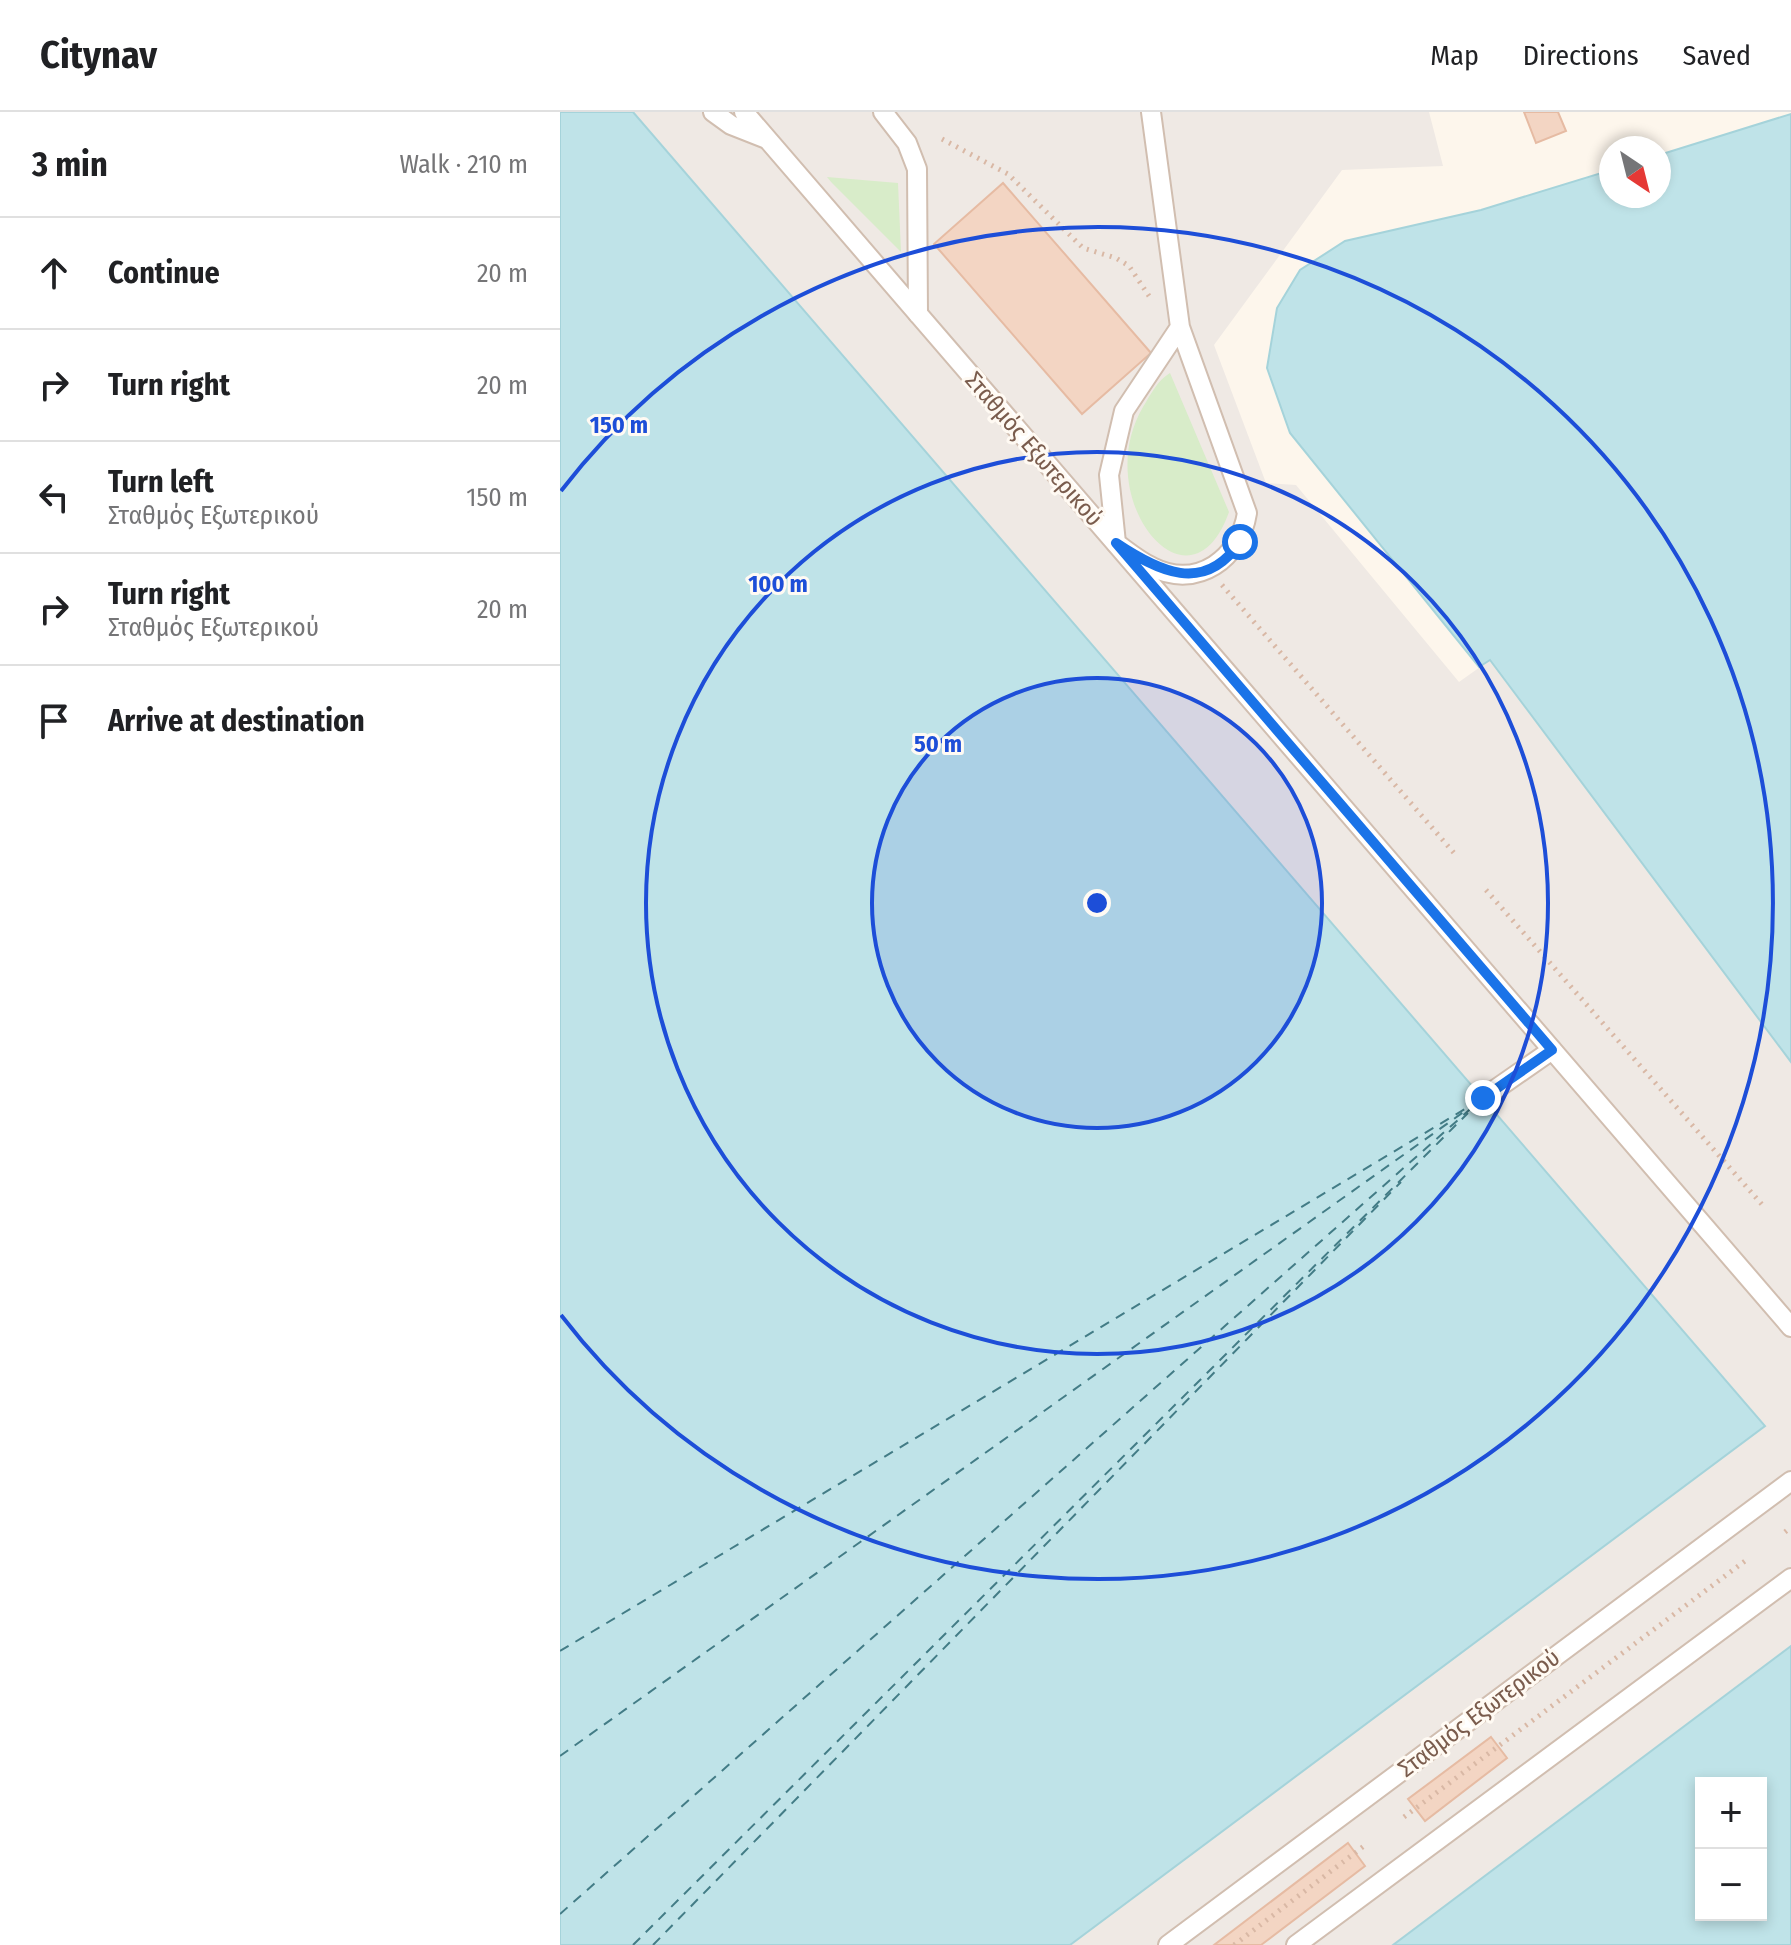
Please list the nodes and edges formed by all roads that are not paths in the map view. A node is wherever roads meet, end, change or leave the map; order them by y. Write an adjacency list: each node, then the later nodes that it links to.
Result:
1 (713, 112): 5 (lane, Σταθμός Εξωτερικού)
2 (744, 112): 5 (lane, Σταθμός Εξωτερικού)
3 (883, 112): 6 (lane)
4 (1151, 112): 7 (lane)
5 (767, 139): 6 (lane, Σταθμός Εξωτερικού)
6 (918, 314): 8 (lane, Σταθμός Εξωτερικού)
7 (1180, 327): 8 (lane); 8 (lane)
8 (1116, 543): 9 (lane, Σταθμός Εξωτερικού)
9 (1552, 1050): 10 (lane); 11 (lane, Σταθμός Εξωτερικού)
10 (1483, 1098)
11 (1791, 1327)
12 (1791, 1481): 14 (lane, Σταθμός Εξωτερικού)
13 (1791, 1578): 15 (lane)
14 (1168, 1945)
15 (1296, 1945)

